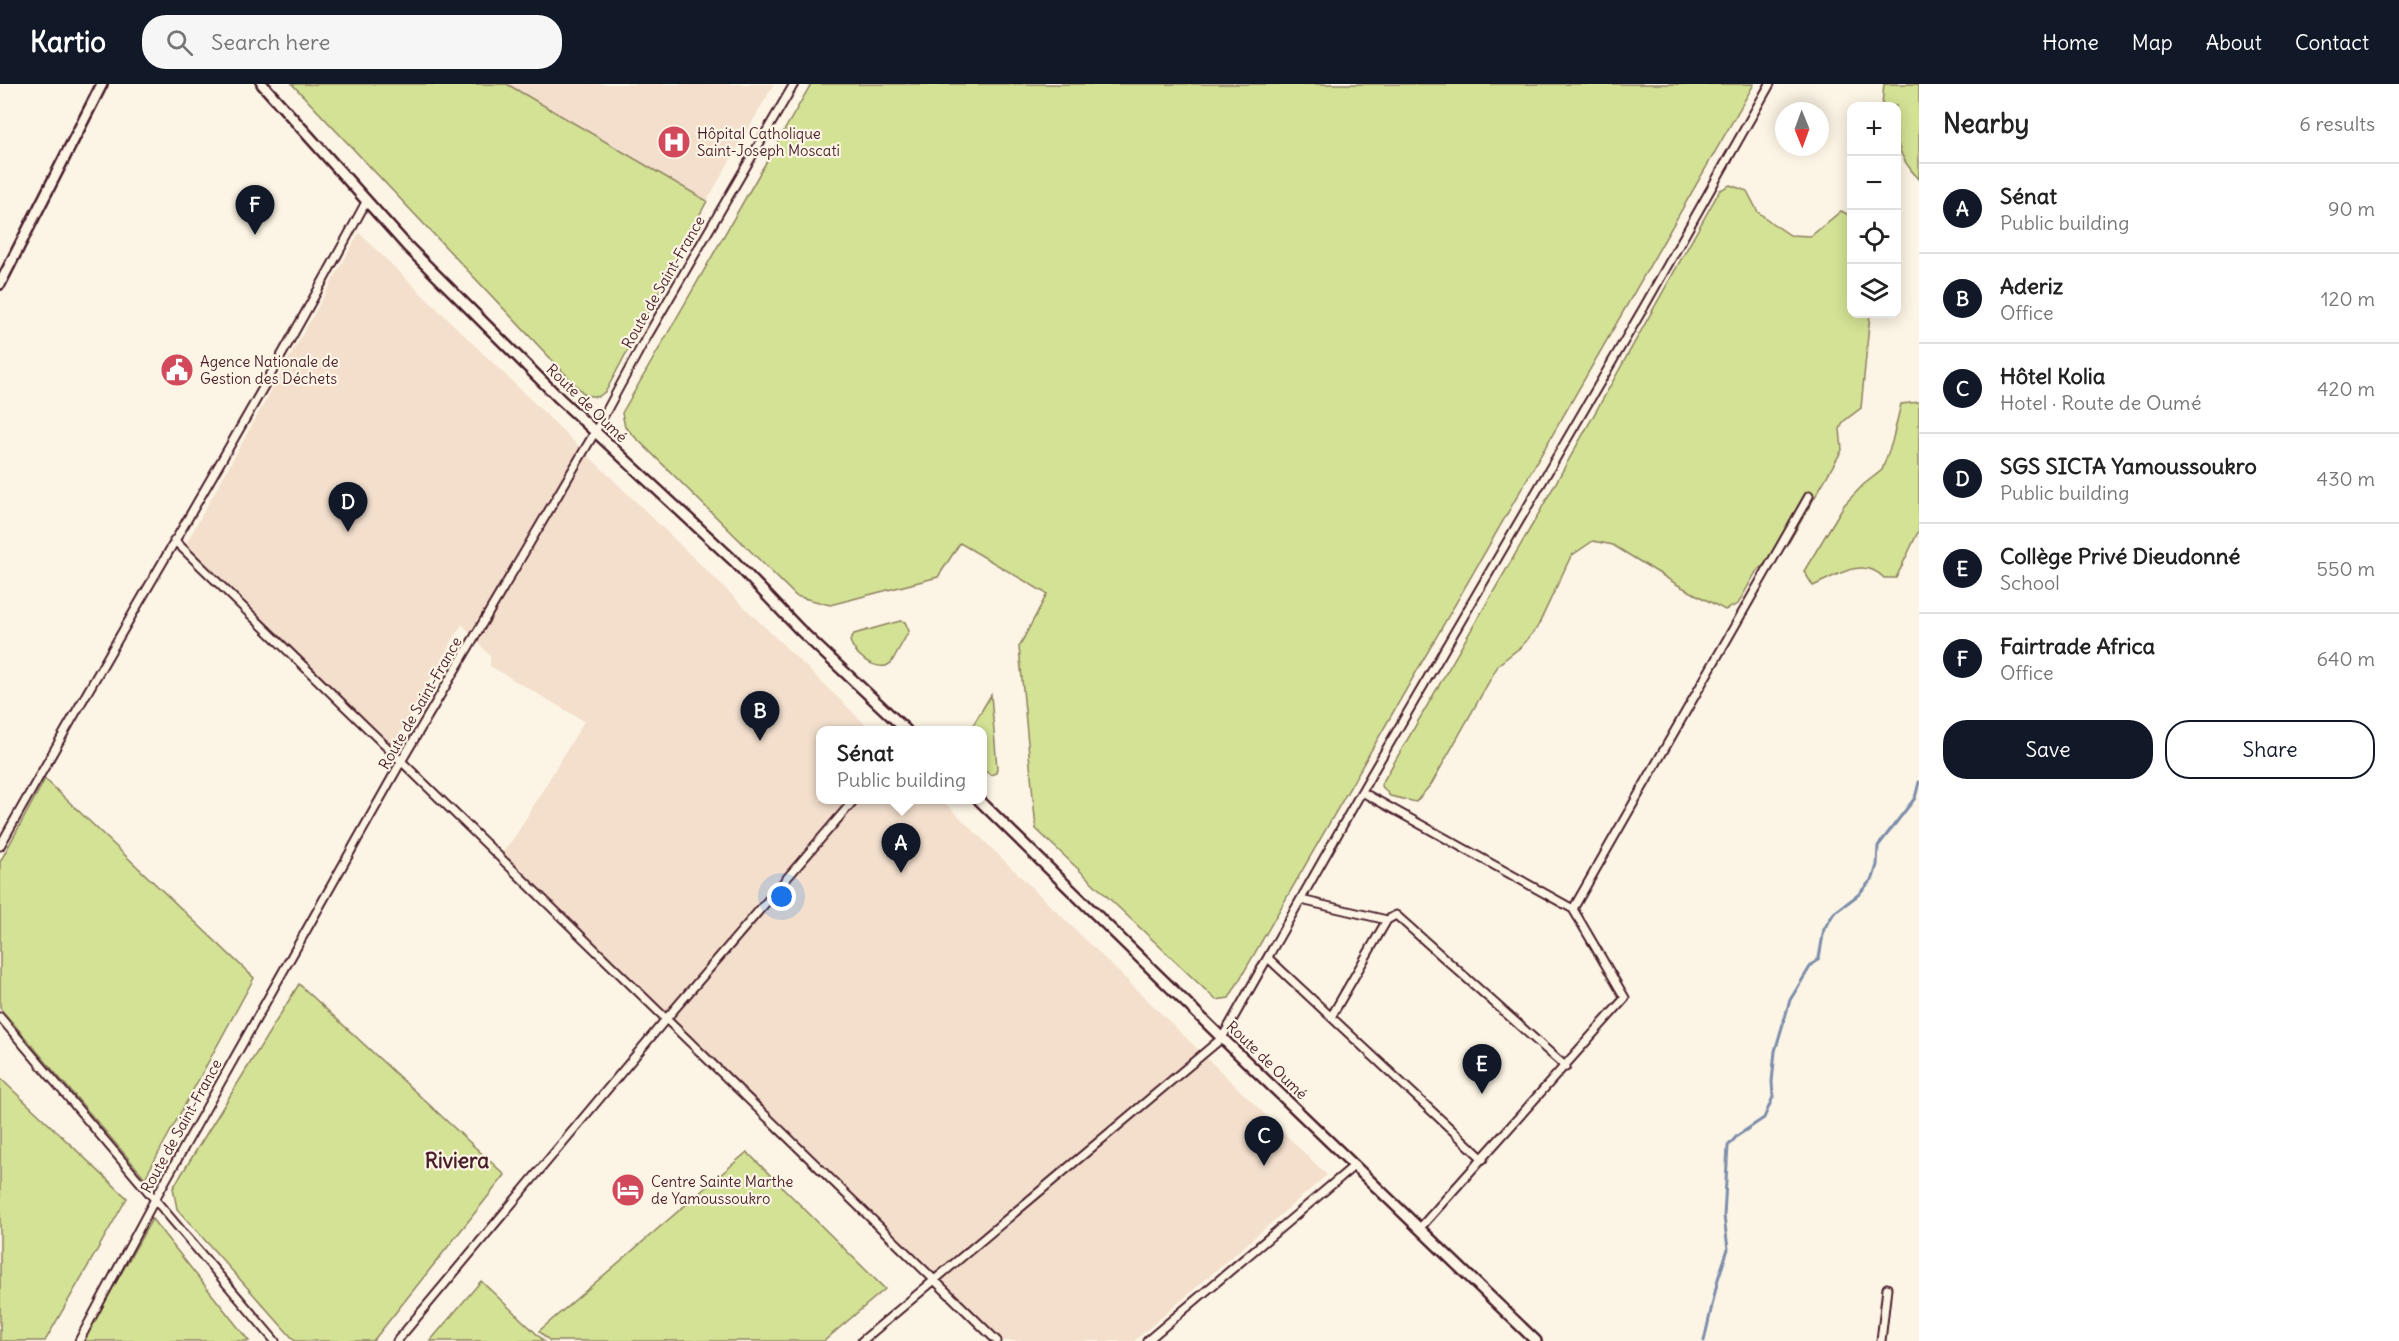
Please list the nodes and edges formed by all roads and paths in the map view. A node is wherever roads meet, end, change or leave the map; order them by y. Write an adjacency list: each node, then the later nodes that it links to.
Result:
1 (102, 84): 6 (main road)
2 (262, 84): 5 (main road, Route de Oumé)
3 (794, 84): 7 (street, Route de Saint-France)
4 (1770, 84): 12 (street)
5 (366, 202): 7 (main road, Route de Oumé); 9 (street)
6 (0, 284)
7 (595, 432): 10 (main road, Route de Oumé); 11 (street, Route de Saint-France)
8 (1809, 496): 17 (street)
9 (174, 540): 11 (street); 15 (street)
10 (902, 726)
11 (402, 760): 22 (street); 27 (street, Route de Saint-France)
12 (1362, 792): 16 (street); 17 (street)
13 (851, 804): 22 (street)
14 (983, 804): 23 (main road, Route de Oumé)
15 (0, 846)
16 (1301, 900): 18 (street); 19 (street)
17 (1573, 909): 24 (street)
18 (1387, 920): 21 (street); 24 (street)
19 (1268, 958): 21 (street); 23 (street)
20 (0, 1017): 27 (street)
21 (1331, 1017): 25 (street)
22 (666, 1019): 29 (street); 33 (street)
23 (1222, 1038): 26 (main road, Route de Oumé); 29 (street)
24 (1566, 1067): 25 (street)
25 (1483, 1159): 28 (street)
26 (1355, 1165): 28 (main road, Route de Oumé); 36 (street)
27 (155, 1199): 31 (street, Route de Saint-France); 32 (street)
28 (1419, 1229): 37 (main road, Route de Oumé)
29 (934, 1280): 34 (street); 35 (street)
30 (1887, 1288): 38 (street)
31 (79, 1341)
32 (275, 1341)
33 (397, 1341)
34 (862, 1341)
35 (998, 1341)
36 (1147, 1341)
37 (1536, 1341)
38 (1881, 1341)

